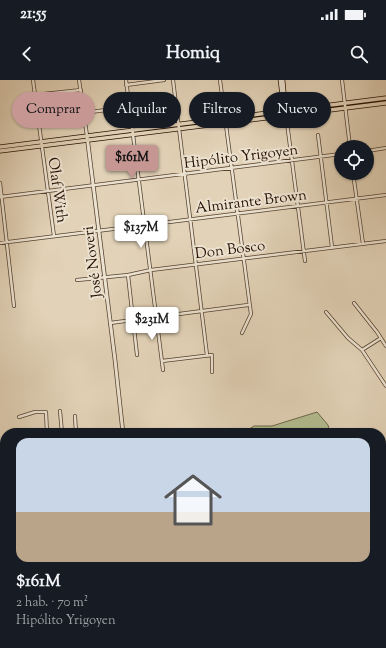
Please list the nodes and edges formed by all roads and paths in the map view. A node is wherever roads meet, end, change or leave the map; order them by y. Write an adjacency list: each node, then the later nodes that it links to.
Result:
1 (32, 80): 11 (street, Olaf With)
2 (79, 80): 10 (street)
3 (126, 80): 9 (street)
4 (164, 80): 9 (street)
5 (173, 80): 14 (street)
6 (220, 80): 15 (street)
7 (282, 80): 16 (street)
8 (342, 80): 19 (street)
9 (126, 85): 13 (street)
10 (81, 90): 12 (street)
11 (34, 92)
12 (62, 92)
13 (127, 92)
14 (175, 92)
15 (221, 92)
16 (284, 92)
17 (386, 98): 19 (main road)
18 (386, 103): 19 (main road)
19 (345, 106): 20 (main road); 31 (street)
20 (331, 107)
21 (38, 128): 32 (street, Olaf With)
22 (86, 128): 30 (street)
23 (132, 128): 28 (street)
24 (164, 128): 28 (main road)
25 (179, 128): 41 (street)
26 (226, 128): 40 (street)
27 (288, 128): 39 (street)
28 (133, 132): 30 (main road); 42 (street)
29 (318, 135): 38 (street)
30 (87, 138): 32 (main road); 45 (street, José Noveri)
31 (349, 140)
32 (41, 144): 33 (main road); 36 (main road); 46 (street, Olaf With)
33 (0, 147)
34 (386, 148): 35 (street)
35 (374, 150)
36 (0, 151)
37 (334, 155): 38 (street, Hipólito Yrigoyen)
38 (320, 157): 39 (street, Hipólito Yrigoyen); 50 (street)
39 (292, 161): 40 (street, Hipólito Yrigoyen); 51 (street)
40 (231, 168): 41 (street, Hipólito Yrigoyen); 52 (street)
41 (184, 174): 42 (street, Hipólito Yrigoyen); 53 (street)
42 (139, 180): 45 (street, Hipólito Yrigoyen); 54 (street)
43 (354, 180): 49 (street)
44 (0, 183): 48 (street)
45 (93, 185): 46 (street, Hipólito Yrigoyen); 55 (street, José Noveri)
46 (47, 191): 48 (street, Hipólito Yrigoyen); 56 (street, Olaf With)
47 (386, 195): 49 (street, Almirante Brown)
48 (1, 197): 58 (street)
49 (356, 198): 50 (street, Almirante Brown); 60 (street)
50 (327, 202): 51 (street, Almirante Brown); 61 (street)
51 (297, 206): 52 (street, Almirante Brown); 62 (street)
52 (237, 214): 53 (street, Almirante Brown); 63 (street)
53 (190, 220): 54 (street, Almirante Brown); 65 (street)
54 (145, 226): 55 (street, Almirante Brown); 66 (street)
55 (99, 231): 56 (street, Almirante Brown); 68 (street, José Noveri)
56 (54, 236): 58 (street, Almirante Brown)
57 (386, 241): 60 (street, Don Bosco)
58 (8, 242): 59 (street, Almirante Brown); 72 (street)
59 (0, 244)
60 (363, 244): 61 (street, Don Bosco)
61 (332, 248): 62 (street, Don Bosco)
62 (303, 251): 63 (street, Don Bosco); 64 (street)
63 (243, 259): 65 (street, Don Bosco); 71 (street)
64 (305, 262)
65 (196, 265): 66 (street, Don Bosco); 73 (street)
66 (151, 270): 67 (street, Don Bosco); 75 (street)
67 (128, 275): 68 (street, Don Bosco); 76 (street)
68 (104, 278): 69 (street, Don Bosco); 77 (street, José Noveri)
69 (78, 280)
70 (354, 303): 79 (street)
71 (248, 305): 73 (street); 78 (street)
72 (14, 306)
73 (202, 311): 75 (street); 83 (street)
74 (326, 312): 81 (street)
75 (156, 317): 76 (street); 84 (street)
76 (133, 320): 77 (street); 82 (street)
77 (110, 323): 94 (street, José Noveri)
78 (242, 333)
79 (381, 338): 80 (street); 81 (street)
80 (386, 346)
81 (362, 350): 87 (street)
82 (137, 355)
83 (207, 355): 84 (street); 86 (street)
84 (162, 361): 85 (street)
85 (163, 370)
86 (212, 372)
87 (386, 386)
88 (60, 411): 92 (street)
89 (75, 416): 93 (street)
90 (19, 417): 91 (street)
91 (47, 428)
92 (62, 428)
93 (76, 428)
94 (122, 428)

